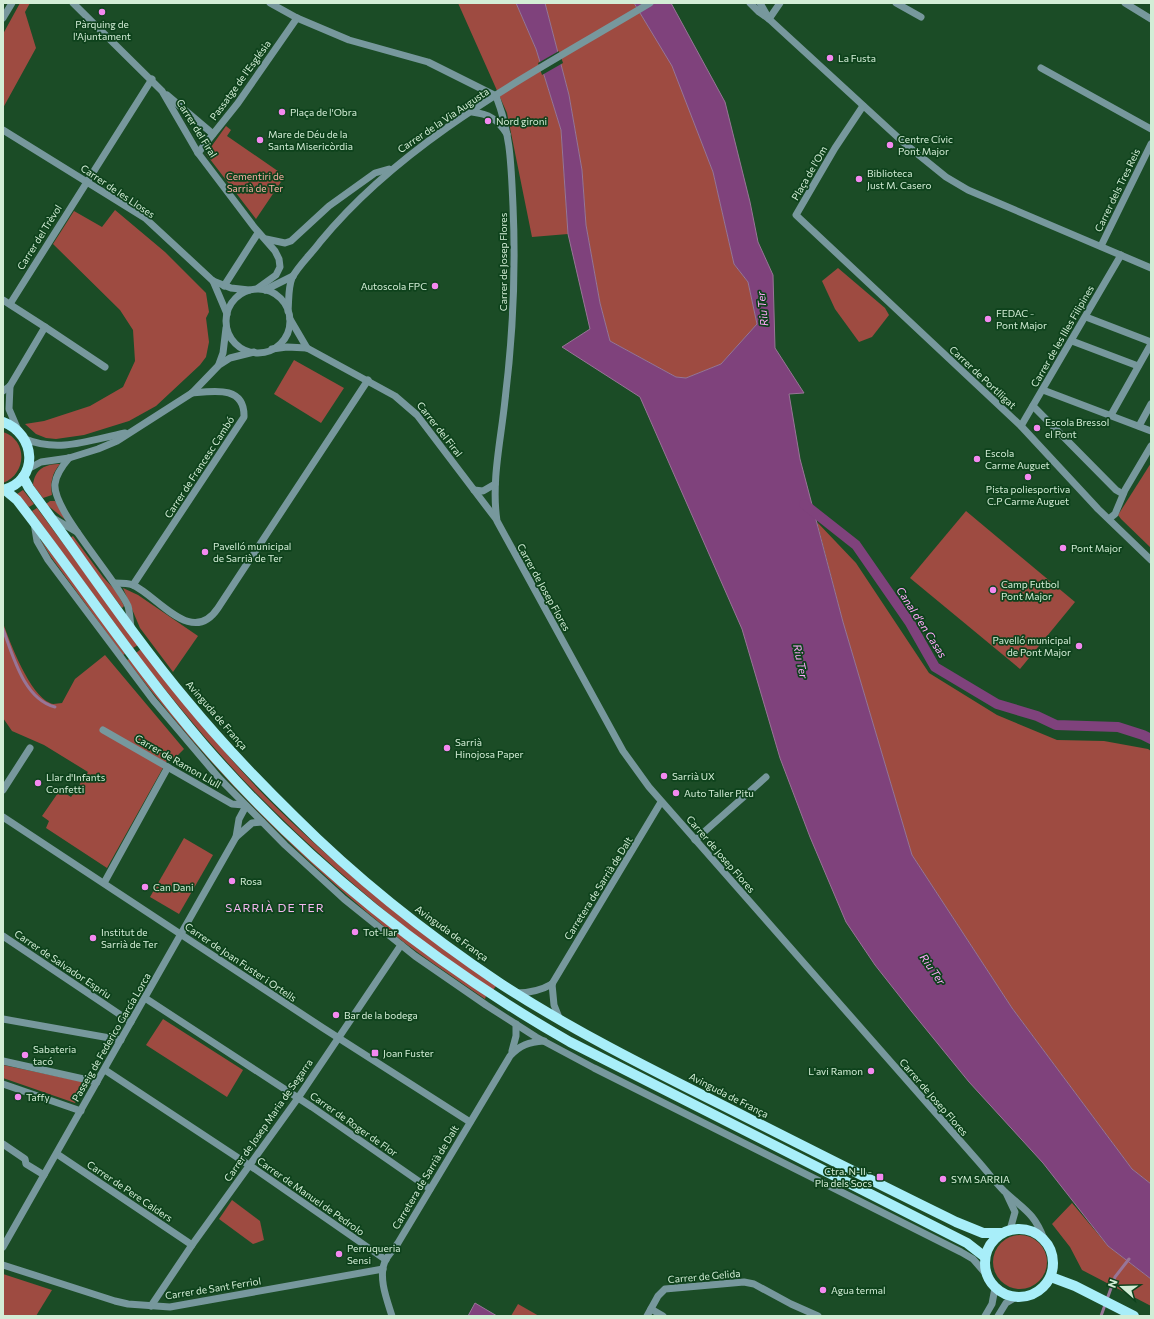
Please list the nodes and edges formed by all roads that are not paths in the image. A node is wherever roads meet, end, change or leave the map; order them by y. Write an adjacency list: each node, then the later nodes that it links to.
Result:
1 (12, 3): 11 (street)
2 (73, 3): 16 (street, Carrer del Firal)
3 (270, 3): 12 (street)
4 (650, 3): 18 (street, Carrer de la Via Augusta)
5 (750, 3): 13 (street)
6 (760, 3): 13 (street)
7 (780, 3): 13 (street)
8 (896, 3): 10 (street)
9 (1125, 3): 14 (street)
10 (920, 17)
11 (3, 18)
12 (297, 18): 18 (street); 23 (street, Passatge de l'Església)
13 (770, 19): 19 (street)
14 (1151, 19)
15 (1041, 68): 21 (street)
16 (152, 80): 17 (street, Carrer del Firal); 28 (street, Carrer del Trèvol)
17 (162, 91): 23 (street, Carrer del Firal); 26 (street, Carrer del Firal)
18 (496, 96): 20 (street, Carrer de la Via Augusta); 24 (street, Carrer de Josep Flores)
19 (863, 106): 29 (street, Plaça de l'Om); 32 (street)
20 (472, 112): 24 (street, Carrer de Josep Flores); 27 (street, Carrer de la Via Augusta)
21 (1151, 129)
22 (3, 130): 28 (street, Carrer de les Lloses)
23 (213, 134): 26 (street, Passatge de l'Església)
24 (508, 135): 75 (street, Carrer de Josep Flores)
25 (1151, 144): 32 (street, Carrer dels Tres Reis)
26 (198, 153): 30 (street, Carrer del Firal)
27 (393, 167): 31 (street, Carrer de la Via Augusta); 35 (street, Carrer de la Via Augusta)
28 (86, 182): 36 (street, Carrer de les Lloses); 41 (street, Carrer del Trèvol)
29 (796, 215): 66 (street, Carrer de Portlligat)
30 (258, 233): 31 (street, Carrer del Firal); 37 (street)
31 (265, 239): 38 (street, Carrer del Firal)
32 (1101, 246): 33 (street)
33 (1121, 255): 34 (street); 44 (street, Carrer de les Illes Filipines)
34 (1151, 268)
35 (293, 276): 38 (street, Carrer de la Via Augusta); 42 (street, Carrer de la Via Augusta)
36 (213, 281): 37 (street, Carrer de les Lloses); 43 (street, Carrer de les Lloses)
37 (224, 286): 39 (street, Carrer de les Lloses)
38 (262, 289): 39 (street); 42 (street)
39 (249, 290): 43 (street)
40 (3, 300): 41 (street)
41 (10, 304): 47 (street)
42 (288, 311): 45 (street)
43 (227, 314): 46 (street)
44 (1086, 317): 48 (street, Carrer de les Illes Filipines); 49 (street)
45 (290, 320): 50 (street); 51 (street)
46 (226, 323): 52 (street); 54 (street)
47 (45, 327): 56 (street); 58 (street)
48 (1072, 341): 55 (street); 59 (street, Carrer de les Illes Filipines)
49 (1151, 343): 53 (street)
50 (307, 348): 51 (street, Carrer del Firal); 57 (street, Carrer del Firal)
51 (272, 349): 52 (street)
52 (254, 352): 54 (street)
53 (1148, 354): 55 (street)
54 (219, 365): 61 (street)
55 (1138, 366): 64 (street)
56 (105, 367)
57 (368, 380): 77 (street, Carrer del Firal); 86 (street)
58 (10, 386): 60 (street); 68 (street)
59 (1043, 390): 63 (street, Carrer de les Illes Filipines); 64 (street)
60 (3, 391)
61 (192, 393): 70 (street); 86 (street, Carrer de Francesc Cambó)
62 (1151, 404): 67 (street)
63 (1033, 406): 66 (street, Carrer de les Illes Filipines); 78 (street)
64 (1111, 415): 67 (street)
65 (3, 421): 68 (main road)
66 (1021, 426): 80 (street, Carrer de Portlligat)
67 (1138, 426): 69 (street)
68 (18, 430): 71 (main road)
69 (1151, 432)
70 (127, 433): 71 (street); 73 (street)
71 (25, 439): 74 (main road)
72 (1151, 446): 78 (street)
73 (70, 458): 74 (street); 83 (street)
74 (25, 473): 76 (main road); 79 (main road, Avinguda de França)
75 (496, 484): 77 (street); 82 (street, Carrer de Josep Flores)
76 (4, 490): 81 (main road)
77 (474, 490): 82 (street, Carrer del Firal)
78 (1123, 494): 80 (street)
79 (48, 515): 83 (street); 87 (main road, Avinguda de França)
80 (1110, 518): 84 (street, Carrer de Portlligat)
81 (34, 521): 94 (street); 131 (main road)
82 (497, 521): 93 (street, Carrer de Josep Flores)
83 (77, 532): 85 (street)
84 (1151, 560)
85 (114, 583): 86 (street); 87 (street)
86 (133, 585)
87 (131, 628): 104 (main road, Avinguda de França)
88 (103, 730): 90 (street, Carrer de Ramon Llull)
89 (30, 748): 92 (street)
90 (168, 767): 94 (street, Carrer de Ramon Llull); 99 (street)
91 (766, 777): 98 (street)
92 (3, 790)
93 (661, 802): 98 (street, Carrer de Josep Flores); 103 (street, Carretera de Sarrià de Dalt)
94 (245, 805): 96 (street); 97 (street, Passeig de Federico García Lorca)
95 (3, 816): 99 (street, Carrer de Joan Fuster i Ortells)
96 (262, 822): 97 (street, Passeig de Federico García Lorca); 102 (street)
97 (236, 837): 100 (street, Passeig de Federico García Lorca)
98 (695, 840): 126 (street, Carrer de Josep Flores)
99 (104, 883): 100 (street, Carrer de Joan Fuster i Ortells)
100 (182, 933): 105 (street, Passeig de Federico García Lorca); 110 (street, Carrer de Joan Fuster i Ortells)
101 (3, 936): 108 (street, Carrer de Salvador Espriu)
102 (401, 945): 109 (street); 110 (street, Carrer de Josep Maria de Segarra)
103 (552, 984): 104 (street); 107 (street)
104 (515, 992): 107 (main road, Avinguda de França)
105 (145, 998): 108 (street, Passeig de Federico García Lorca); 118 (street, Carrer de Roger de Flor)
106 (3, 1020): 111 (street)
107 (560, 1020): 127 (main road, Avinguda de França)
108 (131, 1022): 111 (street, Passeig de Federico García Lorca)
109 (516, 1024): 112 (street); 113 (street, Carretera de Sarrià de Dalt)
110 (338, 1038): 118 (street, Carrer de Josep Maria de Segarra); 120 (street, Carrer de Joan Fuster i Ortells)
111 (121, 1040): 115 (street, Passeig de Federico García Lorca)
112 (544, 1041): 113 (street, Carretera de Sarrià de Dalt); 135 (street)
113 (510, 1056): 120 (street, Carretera de Sarrià de Dalt)
114 (3, 1061): 116 (street)
115 (105, 1070): 116 (street, Passeig de Federico García Lorca); 123 (street, Carrer de Manuel de Pedrolo)
116 (97, 1082): 119 (street, Passeig de Federico García Lorca)
117 (3, 1084): 119 (street)
118 (298, 1098): 123 (street, Carrer de Josep Maria de Segarra); 125 (street, Carrer de Roger de Flor)
119 (81, 1111): 122 (street, Passeig de Federico García Lorca)
120 (470, 1122): 125 (street, Carretera de Sarrià de Dalt)
121 (3, 1144): 124 (street)
122 (57, 1154): 124 (street, Passeig de Federico García Lorca); 129 (street, Carrer de Pere Calders)
123 (249, 1166): 129 (street, Carrer de Josep Maria de Segarra); 132 (street, Carrer de Manuel de Pedrolo)
124 (44, 1175): 130 (street, Passeig de Federico García Lorca)
125 (430, 1189): 132 (street, Carretera de Sarrià de Dalt)
126 (1005, 1191): 127 (street, Carrer de Josep Flores); 128 (street, Carrer de Josep Flores)
127 (1006, 1231): 128 (main road); 131 (main road)
128 (1044, 1238): 136 (main road)
129 (192, 1245): 139 (street, Carrer de Josep Maria de Segarra)
130 (3, 1247)
131 (985, 1257): 135 (main road)
132 (386, 1260): 134 (street, Carretera de Sarrià de Dalt)
133 (3, 1265): 139 (street, Carrer de Sant Ferriol)
134 (383, 1269): 139 (street, Carrer de Sant Ferriol); 141 (street, Carretera de Sarrià de Dalt)
135 (986, 1274): 137 (main road)
136 (1051, 1277): 138 (main road); 146 (main road)
137 (995, 1288): 138 (main road); 144 (street)
138 (1016, 1297): 145 (street)
139 (151, 1306)
140 (649, 1313): 142 (street); 143 (street, Carrer de Gelida)
141 (392, 1316)
142 (663, 1316)
143 (818, 1316)
144 (985, 1316)
145 (998, 1316)
146 (1134, 1316)

